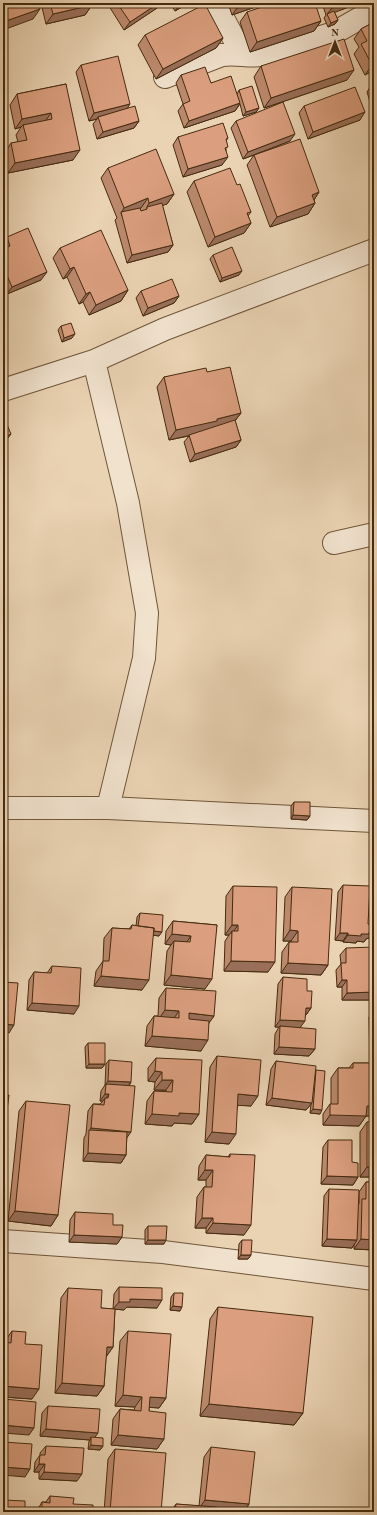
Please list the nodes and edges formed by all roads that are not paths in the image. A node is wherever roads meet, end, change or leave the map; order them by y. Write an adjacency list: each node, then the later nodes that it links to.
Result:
1 (215, 3): 3 (street)
2 (374, 10): 3 (street)
3 (242, 54): 4 (street)
4 (165, 77)
5 (374, 250): 6 (street)
6 (94, 361): 7 (street); 11 (street)
7 (3, 390)
8 (374, 534): 9 (street)
9 (334, 543)
10 (3, 808): 11 (street)
11 (108, 808): 12 (street)
12 (374, 821)
13 (3, 1241): 14 (street)
14 (374, 1279)

